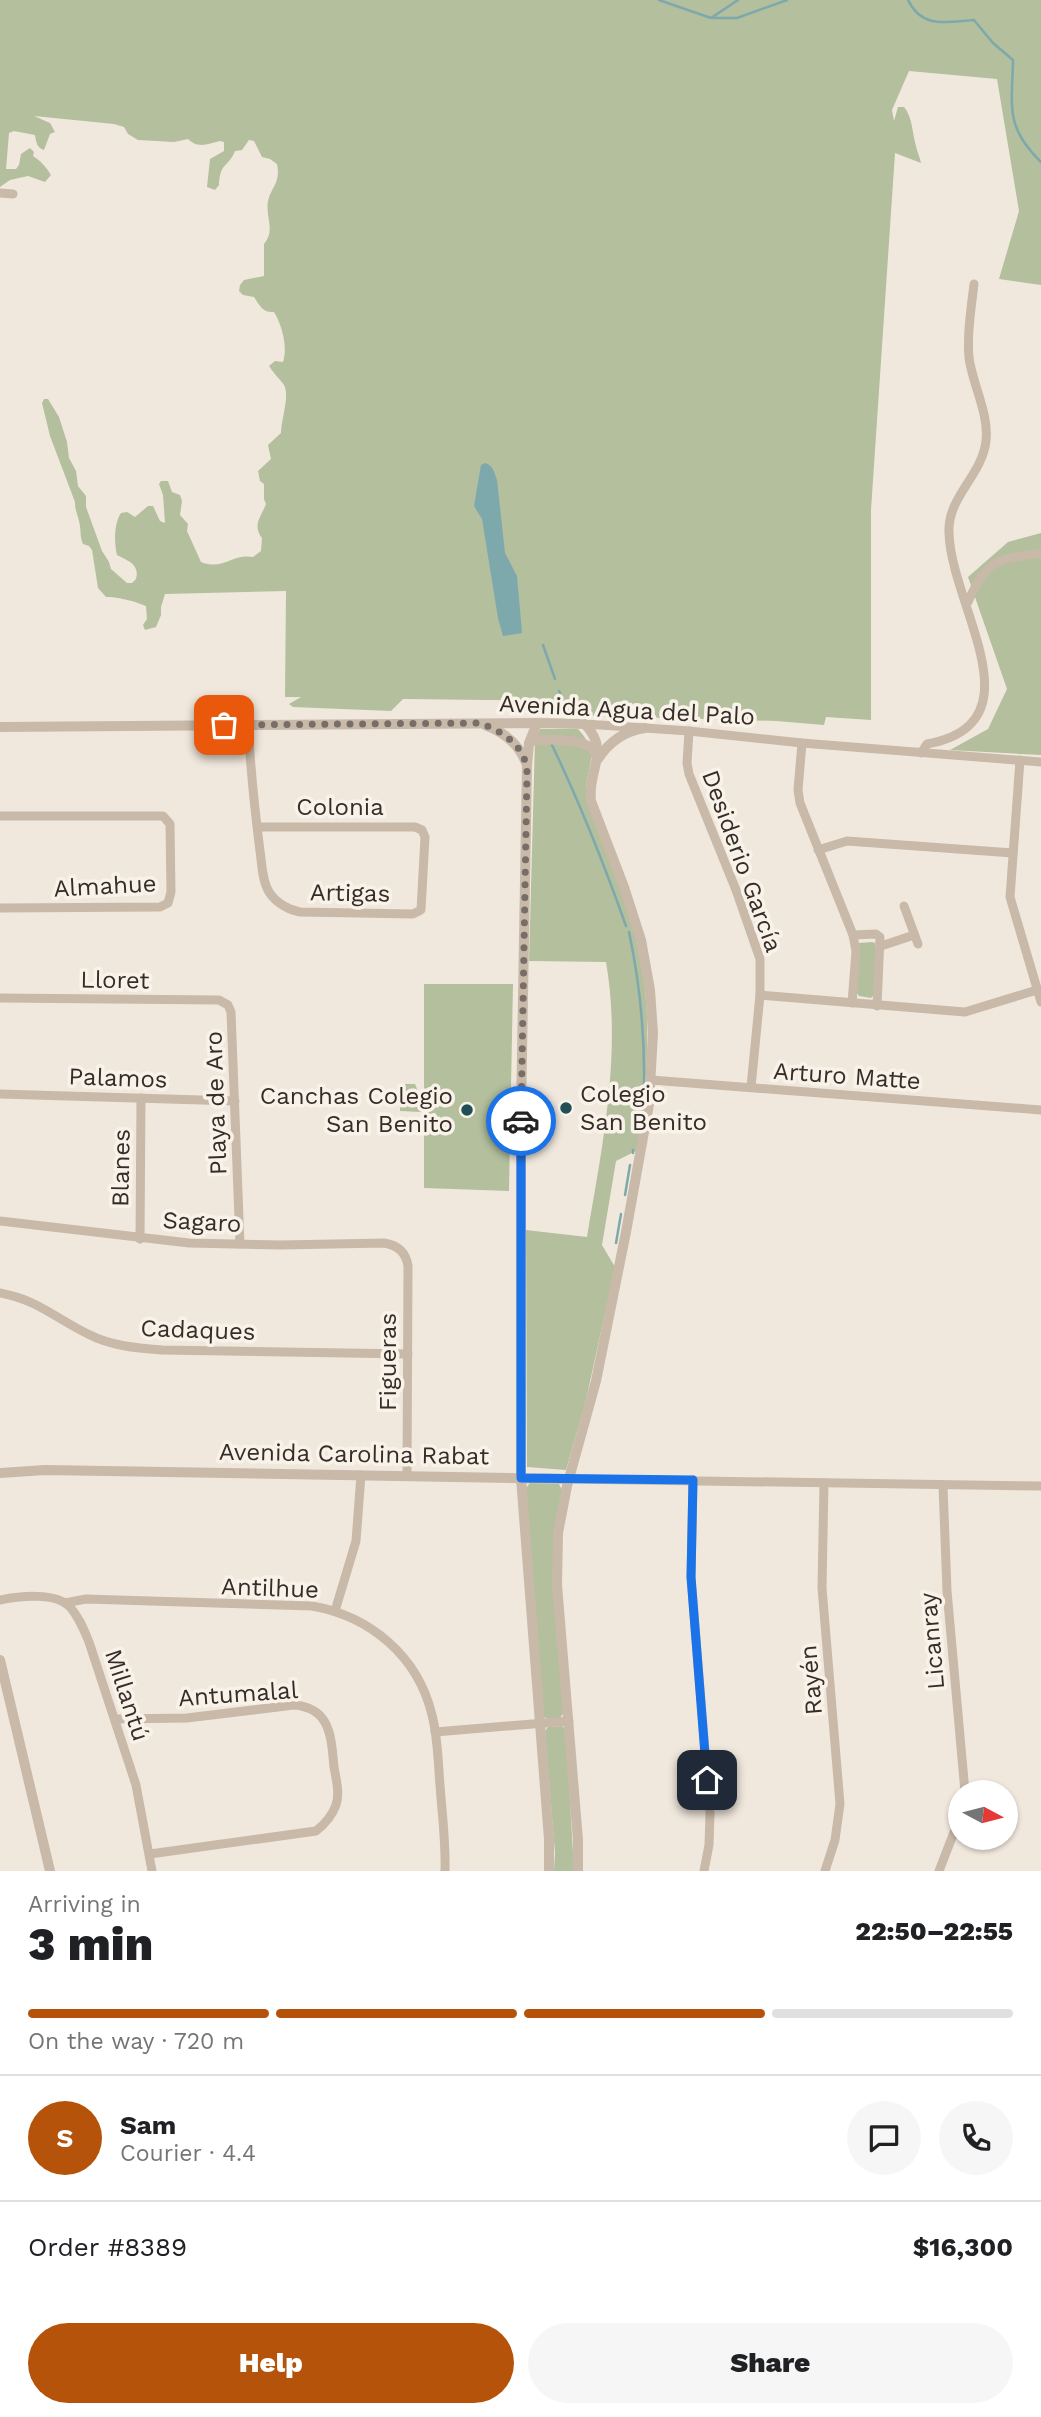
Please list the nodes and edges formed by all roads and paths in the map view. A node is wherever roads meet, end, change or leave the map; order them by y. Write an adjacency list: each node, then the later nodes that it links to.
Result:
1 (0, 193): 2 (street)
2 (13, 194)
3 (974, 284): 5 (street)
4 (1041, 554): 5 (street)
5 (968, 602): 6 (street)
6 (993, 664)
7 (992, 704): 18 (street)
8 (248, 711): 12 (street)
9 (480, 723): 10 (street, Avenida Agua del Palo); 12 (street, Avenida Agua del Palo); 22 (street)
10 (537, 723): 11 (street, Avenida Agua del Palo); 16 (street)
11 (584, 724): 14 (street, Avenida Agua del Palo); 19 (street)
12 (248, 725): 13 (street, Avenida Agua del Palo); 24 (street)
13 (0, 727)
14 (645, 728): 15 (street, Avenida Agua del Palo); 19 (street)
15 (689, 731): 17 (street, Avenida Agua del Palo); 33 (street, Desiderio García)
16 (529, 743): 19 (street); 22 (street)
17 (802, 743): 18 (street, Avenida Agua del Palo); 25 (street)
18 (921, 752): 20 (street, Avenida Agua del Palo)
19 (597, 760): 39 (street)
20 (1020, 760): 21 (street, Avenida Agua del Palo); 26 (street)
21 (1041, 762)
22 (527, 765): 56 (street)
23 (0, 816): 28 (street, Almahue)
24 (257, 827): 29 (street, Artigas); 29 (street, Colonia)
25 (818, 850): 26 (street); 30 (street)
26 (1013, 853): 32 (street)
27 (904, 906): 31 (street)
28 (0, 908)
29 (421, 910)
30 (853, 935): 31 (street); 36 (street)
31 (881, 946): 38 (street)
32 (1037, 990): 35 (street); 38 (street)
33 (760, 995): 36 (street); 40 (street, Desiderio García)
34 (0, 998): 37 (street, Lloret)
35 (1041, 1002)
36 (852, 1003): 38 (street)
37 (228, 1004): 43 (street, Playa de Aro)
38 (877, 1006)
39 (651, 1080): 40 (street, Arturo Matte); 57 (street)
40 (751, 1087): 44 (street, Arturo Matte)
41 (0, 1094): 42 (street, Palamos)
42 (141, 1098): 43 (street, Palamos); 46 (street, Blanes)
43 (235, 1101): 47 (street, Playa de Aro)
44 (1041, 1110)
45 (0, 1221): 46 (street, Sagaro)
46 (140, 1239): 47 (street, Sagaro)
47 (240, 1244): 48 (street, Sagaro)
48 (401, 1250): 50 (street, Figueras)
49 (0, 1293): 50 (street, Cadaques)
50 (408, 1354): 55 (street, Figueras)
51 (0, 1466): 52 (street, Avenida Carolina Rabat)
52 (45, 1470): 53 (street, Avenida Carolina Rabat); 54 (street, Avenida Carolina Rabat)
53 (0, 1473)
54 (361, 1475): 55 (street, Avenida Carolina Rabat); 64 (street)
55 (407, 1476): 56 (street, Avenida Carolina Rabat)
56 (521, 1478): 57 (street, Avenida Carolina Rabat); 68 (street)
57 (570, 1479): 58 (street, Avenida Carolina Rabat); 67 (street)
58 (693, 1480): 59 (street, Avenida Carolina Rabat); 78 (street)
59 (824, 1483): 60 (street, Avenida Carolina Rabat); 79 (street, Rayén)
60 (943, 1486): 61 (street, Avenida Carolina Rabat); 70 (street, Licanray)
61 (1041, 1486)
62 (0, 1600): 63 (street)
63 (65, 1603): 64 (street, Antilhue); 66 (street, Millantú)
64 (335, 1611): 69 (street, Antilhue)
65 (0, 1660): 73 (street)
66 (115, 1719): 72 (street, Millantú); 72 (street, Antumalal)
67 (569, 1721): 68 (street); 77 (street)
68 (540, 1723): 69 (street); 76 (street)
69 (435, 1732): 75 (street, Antilhue)
70 (964, 1780)
71 (948, 1848): 80 (street)
72 (150, 1854): 74 (street, Millantú)
73 (50, 1871)
74 (152, 1871)
75 (445, 1871)
76 (550, 1871)
77 (578, 1871)
78 (705, 1871)
79 (825, 1871)
80 (939, 1871)

